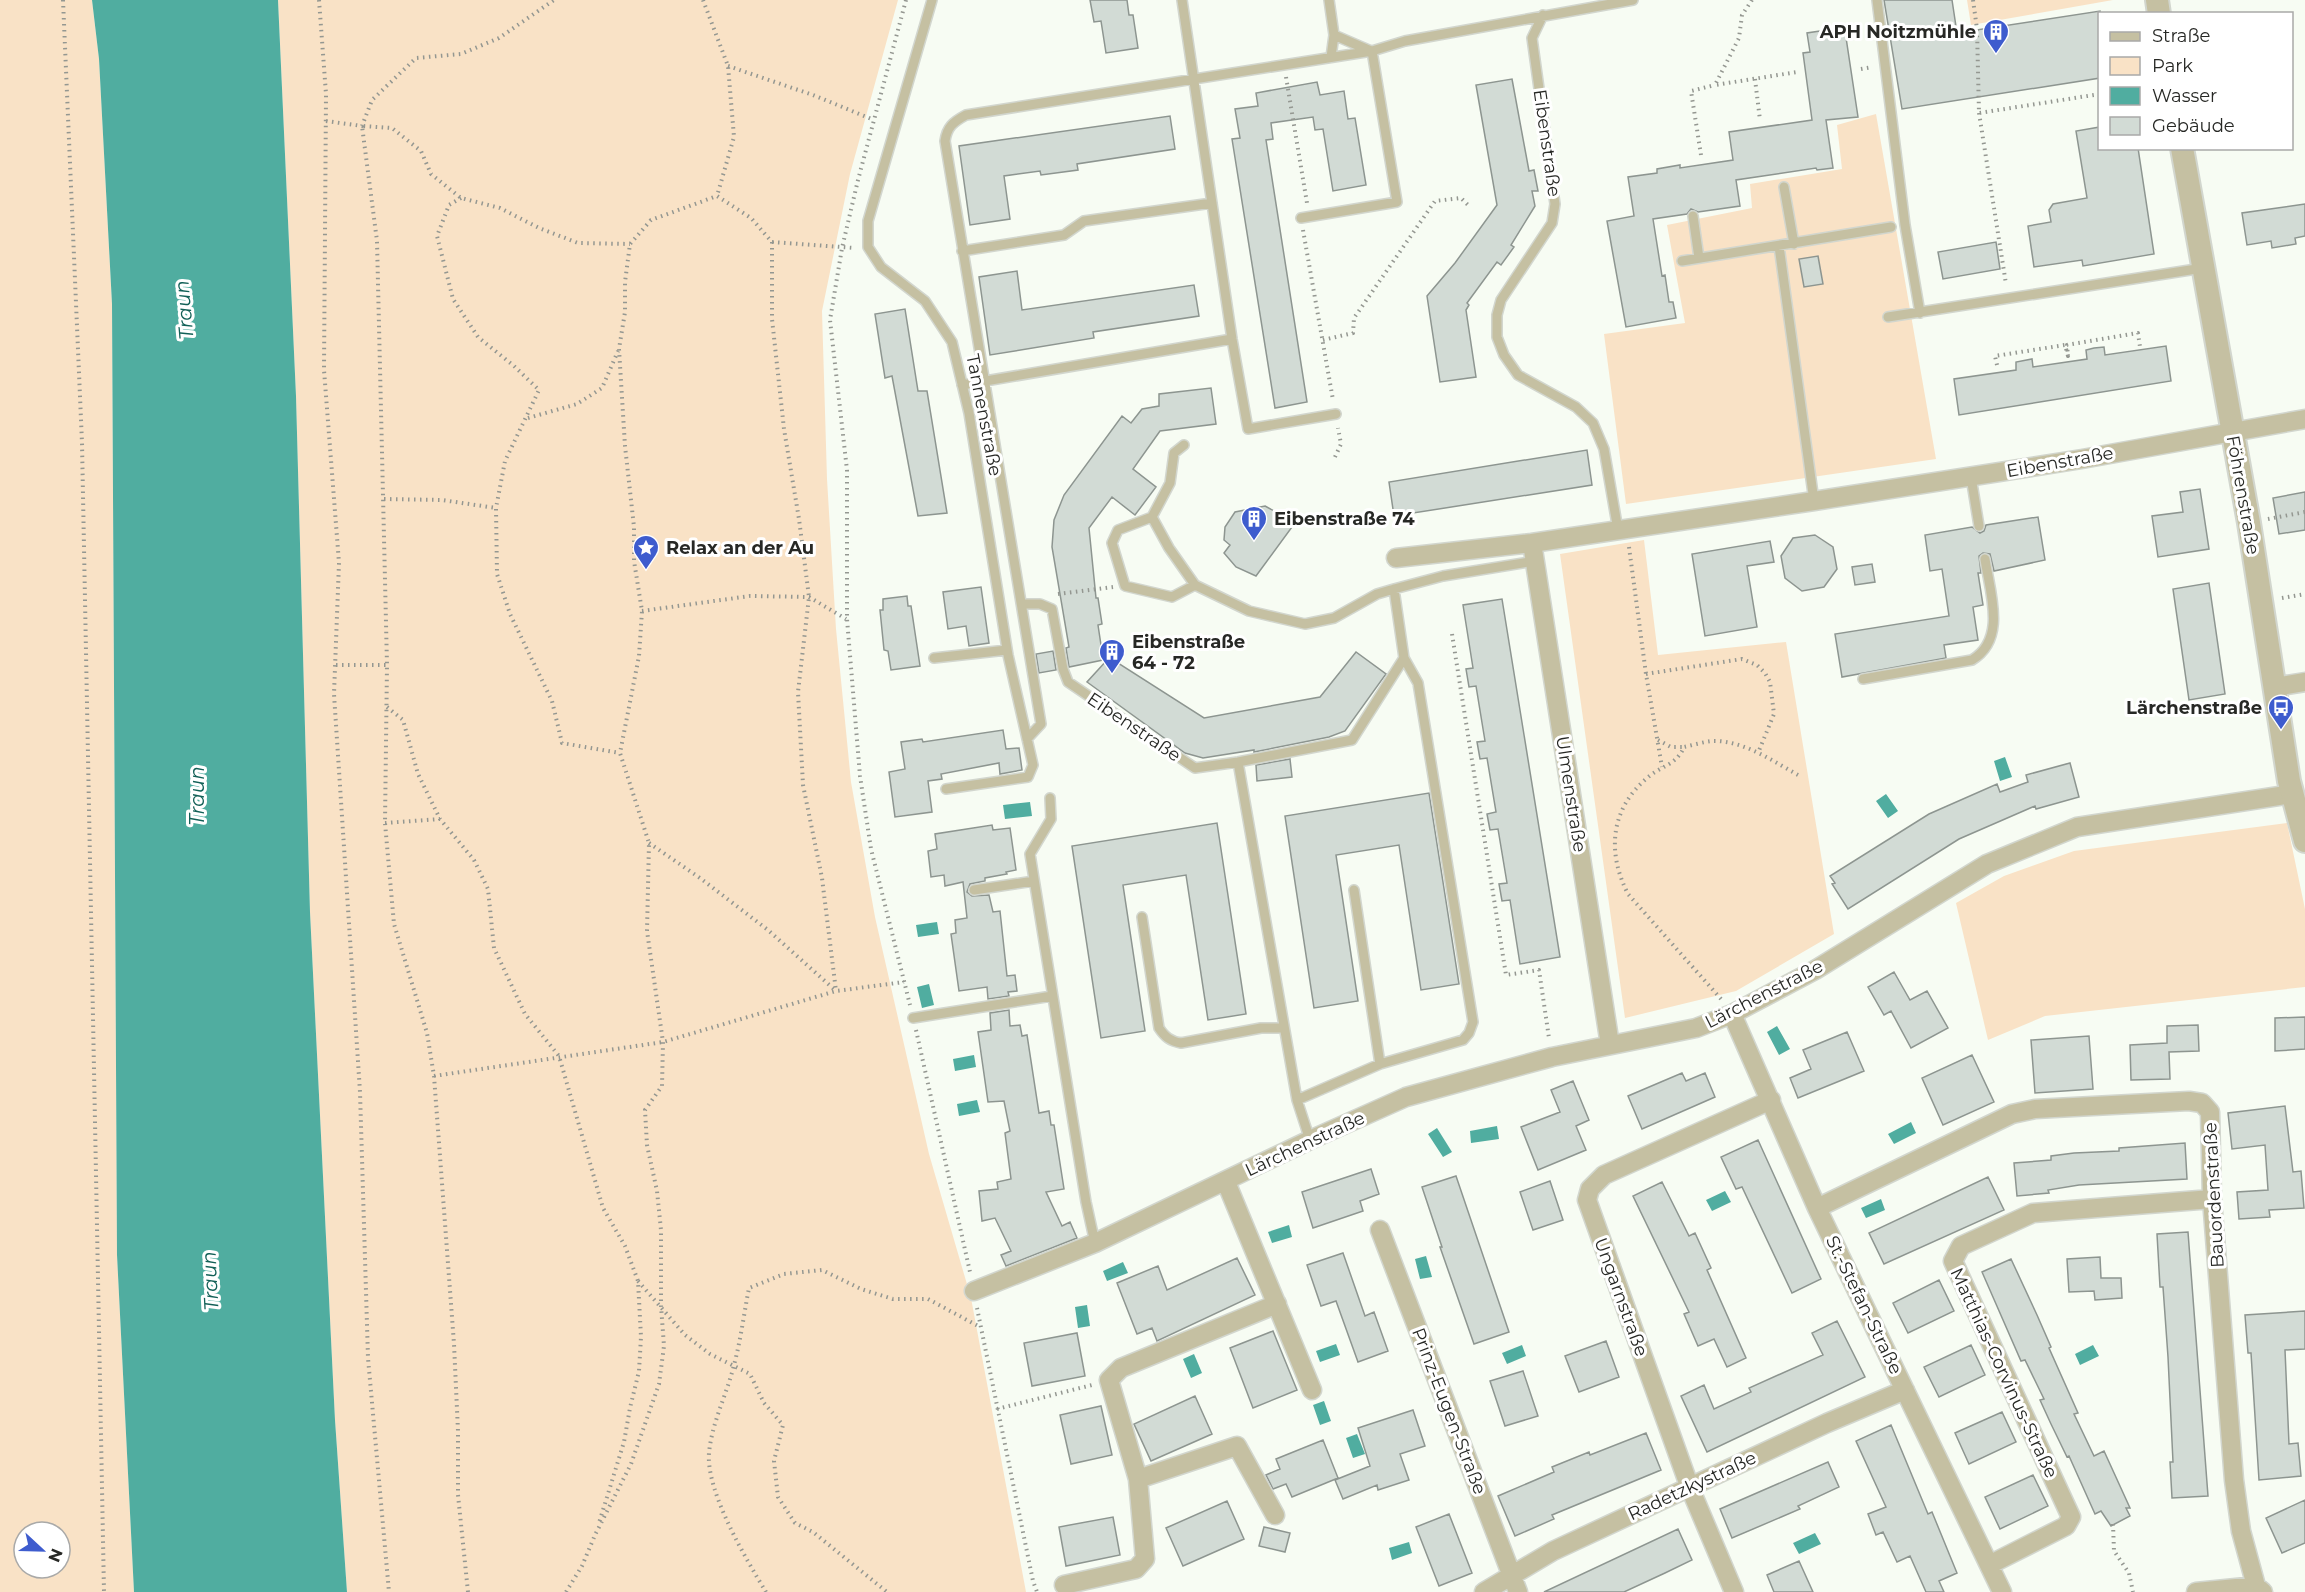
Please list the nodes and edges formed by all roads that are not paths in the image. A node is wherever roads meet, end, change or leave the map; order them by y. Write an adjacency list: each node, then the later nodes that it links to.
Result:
1 (932, 0): 27 (lane, Tannenstraße)
2 (1182, 0): 10 (lane)
3 (1329, 0): 7 (lane)
4 (1634, 0): 6 (lane)
5 (1877, 0): 23 (lane)
6 (1543, 15): 8 (lane); 36 (lane, Eibenstraße)
7 (1334, 35): 8 (lane); 9 (lane)
8 (1372, 51): 9 (lane); 15 (lane)
9 (1331, 57): 10 (lane)
10 (1195, 79): 13 (lane); 19 (lane)
11 (2182, 150): 22 (street, Föhrenstraße)
12 (1784, 187): 17 (lane)
13 (1212, 203): 19 (lane); 25 (lane)
14 (1693, 216): 20 (lane)
15 (1301, 218)
16 (1891, 227): 17 (lane)
17 (1794, 244): 18 (lane)
18 (1779, 246): 20 (lane); 33 (lane)
19 (962, 251): 26 (lane)
20 (1699, 258): 21 (lane)
21 (1682, 261)
22 (2203, 268): 23 (lane); 30 (street, Föhrenstraße)
23 (1920, 313): 24 (lane)
24 (1888, 318)
25 (1232, 339): 26 (lane); 28 (lane)
26 (984, 381): 27 (lane); 42 (lane)
27 (962, 384): 43 (lane, Tannenstraße)
28 (1336, 414)
29 (2305, 419): 30 (street, Eibenstraße)
30 (2233, 431): 32 (street, Eibenstraße); 48 (street, Föhrenstraße)
31 (1184, 445): 34 (lane)
32 (1971, 477): 33 (street, Eibenstraße); 35 (lane)
33 (1814, 501): 36 (street, Eibenstraße)
34 (1152, 517): 40 (lane, Eibenstraße); 40 (lane)
35 (1979, 526)
36 (1622, 529): 37 (street, Eibenstraße)
37 (1533, 552): 38 (street, Eibenstraße); 41 (lane, Eibenstraße); 63 (street, Ulmenstraße)
38 (1396, 558)
39 (1985, 559): 46 (lane)
40 (1195, 585): 41 (lane, Eibenstraße)
41 (1394, 589): 45 (lane)
42 (1023, 604): 49 (lane); 50 (lane, Eibenstraße)
43 (1007, 650): 44 (lane); 49 (lane, Tannenstraße)
44 (934, 658)
45 (1404, 658): 50 (lane, Eibenstraße); 64 (lane)
46 (1863, 679)
47 (2305, 682): 48 (street)
48 (2274, 687): 52 (street, Föhrenstraße)
49 (1027, 739): 51 (lane, Tannenstraße)
50 (1238, 762): 62 (lane)
51 (945, 789)
52 (2292, 794): 54 (street, Föhrenstraße); 60 (street, Lärchenstraße)
53 (1050, 798): 55 (lane)
54 (2305, 841)
55 (1034, 882): 56 (lane); 59 (lane)
56 (974, 890)
57 (1354, 890): 64 (lane)
58 (1142, 918): 62 (lane)
59 (1052, 996): 61 (lane); 72 (lane)
60 (1732, 1014): 63 (street, Lärchenstraße); 66 (street, St.-Stefan-Straße)
61 (913, 1018)
62 (1283, 1028): 65 (lane)
63 (1610, 1045): 67 (street, Lärchenstraße)
64 (1380, 1064): 65 (lane)
65 (1297, 1100): 67 (lane)
66 (1771, 1100): 70 (street, St.-Stefan-Straße); 78 (street, Ungarnstraße)
67 (1310, 1140): 68 (street, Lärchenstraße)
68 (1226, 1182): 72 (street, Lärchenstraße); 74 (street, Lärchenstraße)
69 (2212, 1199): 70 (street, Bauordenstraße); 80 (street, Matthias-Corvinus-Straße); 83 (street, Bauordenstraße)
70 (1817, 1208): 76 (street, St.-Stefan-Straße)
71 (1380, 1230): 81 (street, Prinz-Eugen-Straße)
72 (1095, 1242): 73 (street, Lärchenstraße)
73 (974, 1291)
74 (1277, 1304): 75 (street, Lärchenstraße); 77 (street)
75 (1312, 1390)
76 (1905, 1390): 78 (street, Radetzkystraße); 80 (street, St.-Stefan-Straße)
77 (1138, 1479): 79 (street); 82 (street)
78 (1690, 1488): 81 (street, Radetzkystraße); 85 (street, Ungarnstraße)
79 (1275, 1515)
80 (1989, 1565): 86 (street, St.-Stefan-Straße)
81 (1515, 1584): 84 (street, Radetzkystraße)
82 (1064, 1585)
83 (2259, 1589): 87 (street, Bauordenstraße)
84 (1484, 1592)
85 (1734, 1592)
86 (2002, 1592)
87 (2196, 1592)

